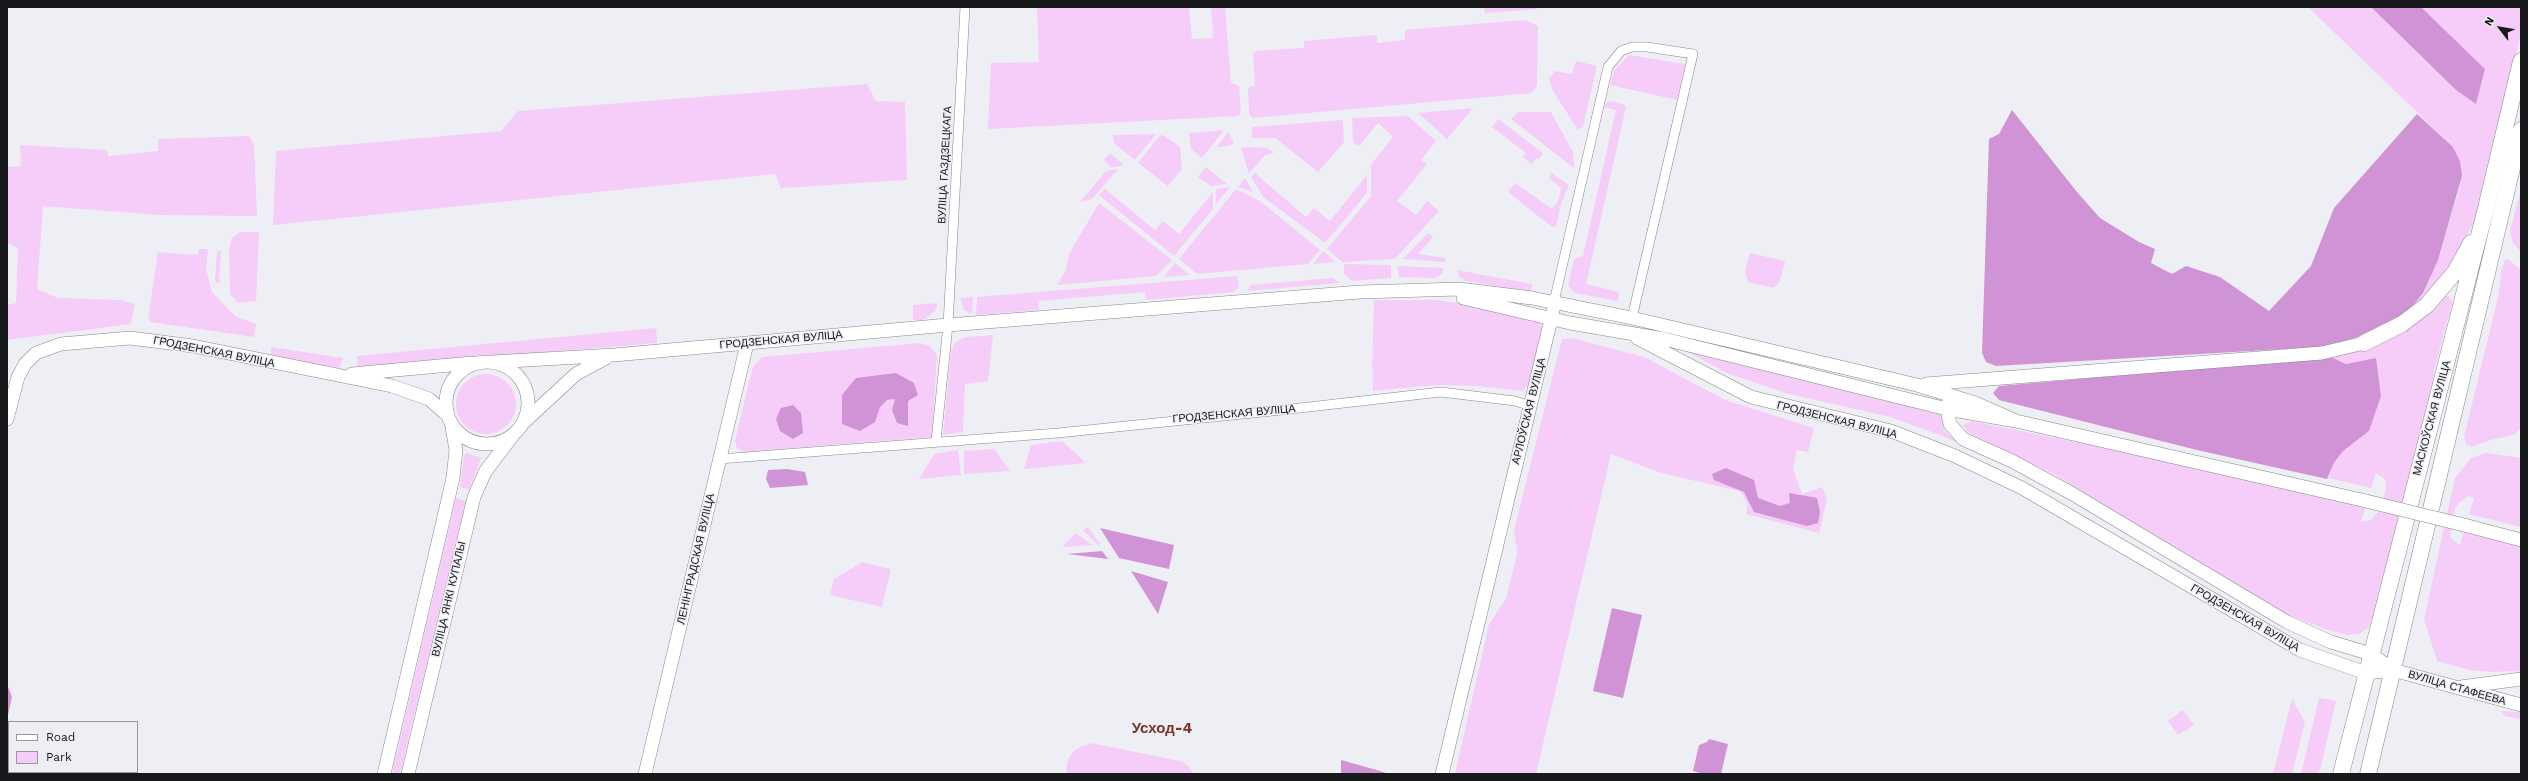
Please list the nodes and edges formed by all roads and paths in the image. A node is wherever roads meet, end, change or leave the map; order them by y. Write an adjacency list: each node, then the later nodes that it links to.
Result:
1 (965, 7): 9 (street, ВУЛІЦА ГАЗДЗЕЦКАГА)
2 (2521, 61): 4 (highway, МАСКОЎСКАЯ ВУЛІЦА)
3 (2521, 130): 31 (highway, МАСКОЎСКАЯ ВУЛІЦА)
4 (2486, 208): 11 (highway); 30 (highway, МАСКОЎСКАЯ ВУЛІЦА)
5 (1424, 290): 6 (main road, ГРОДЗЕНСКАЯ ВУЛІЦА); 7 (main road, ГРОДЗЕНСКАЯ ВУЛІЦА); 9 (main road, ГРОДЗЕНСКАЯ ВУЛІЦА)
6 (1554, 302): 7 (main road, АРЛОЎСКАЯ ВУЛІЦА); 8 (main road, ГРОДЗЕНСКАЯ ВУЛІЦА); 8 (street, АРЛОЎСКАЯ ВУЛІЦА)
7 (1551, 318): 10 (main road, ГРОДЗЕНСКАЯ ВУЛІЦА); 19 (main road, АРЛОЎСКАЯ ВУЛІЦА)
8 (1632, 318): 17 (main road, ГРОДЗЕНСКАЯ ВУЛІЦА)
9 (948, 325): 12 (main road, ГРОДЗЕНСКАЯ ВУЛІЦА); 27 (street)
10 (1625, 332): 20 (main road, ГРОДЗЕНСКАЯ ВУЛІЦА); 32 (main road, ГРОДЗЕНСКАЯ ВУЛІЦА)
11 (2364, 343): 17 (main road)
12 (747, 344): 13 (main road, ГРОДЗЕНСКАЯ ВУЛІЦА); 28 (main road, ЛЕНІНГРАДСКАЯ ВУЛІЦА)
13 (614, 355): 15 (main road, ГРОДЗЕНСКАЯ ВУЛІЦА); 24 (main road, ГРОДЗЕНСКАЯ ВУЛІЦА)
14 (478, 362): 15 (main road); 16 (main road, ГРОДЗЕНСКАЯ ВУЛІЦА); 21 (main road)
15 (492, 362): 24 (main road)
16 (330, 374): 21 (main road, ГРОДЗЕНСКАЯ ВУЛІЦА); 22 (main road, ГРОДЗЕНСКАЯ ВУЛІЦА)
17 (1917, 385): 18 (main road, ГРОДЗЕНСКАЯ ВУЛІЦА)
18 (1950, 395): 20 (main road); 23 (main road, ГРОДЗЕНСКАЯ ВУЛІЦА)
19 (1531, 406): 27 (street, ГРОДЗЕНСКАЯ ВУЛІЦА); 39 (main road, АРЛОЎСКАЯ ВУЛІЦА)
20 (1947, 409): 23 (main road, ГРОДЗЕНСКАЯ ВУЛІЦА); 30 (main road, ГРОДЗЕНСКАЯ ВУЛІЦА)
21 (446, 414): 25 (main road)
22 (7, 419)
23 (2016, 421): 29 (main road, ГРОДЗЕНСКАЯ ВУЛІЦА, bridge)
24 (522, 424): 26 (main road)
25 (452, 427): 26 (main road); 36 (main road, ВУЛІЦА ЯНКІ КУПАЛЫ)
26 (513, 435): 37 (main road, ВУЛІЦА ЯНКІ КУПАЛЫ)
27 (936, 441): 28 (street, ГРОДЗЕНСКАЯ ВУЛІЦА)
28 (719, 459): 38 (main road, ЛЕНІНГРАДСКАЯ ВУЛІЦА)
29 (2521, 540)
30 (2371, 654): 31 (main road, ГРОДЗЕНСКАЯ ВУЛІЦА); 32 (highway, МАСКОЎСКАЯ ВУЛІЦА)
31 (2393, 670): 32 (main road, ГРОДЗЕНСКАЯ ВУЛІЦА); 34 (main road, ВУЛІЦА СТАФЕЕВА); 41 (highway, МАСКОЎСКАЯ ВУЛІЦА)
32 (2366, 673): 40 (highway, МАСКОЎСКАЯ ВУЛІЦА)
33 (2521, 679): 34 (main road)
34 (2456, 688): 35 (main road, ВУЛІЦА СТАФЕЕВА)
35 (2521, 705)
36 (384, 774)
37 (408, 774)
38 (645, 774)
39 (1442, 774)
40 (2341, 774)
41 (2368, 774)

